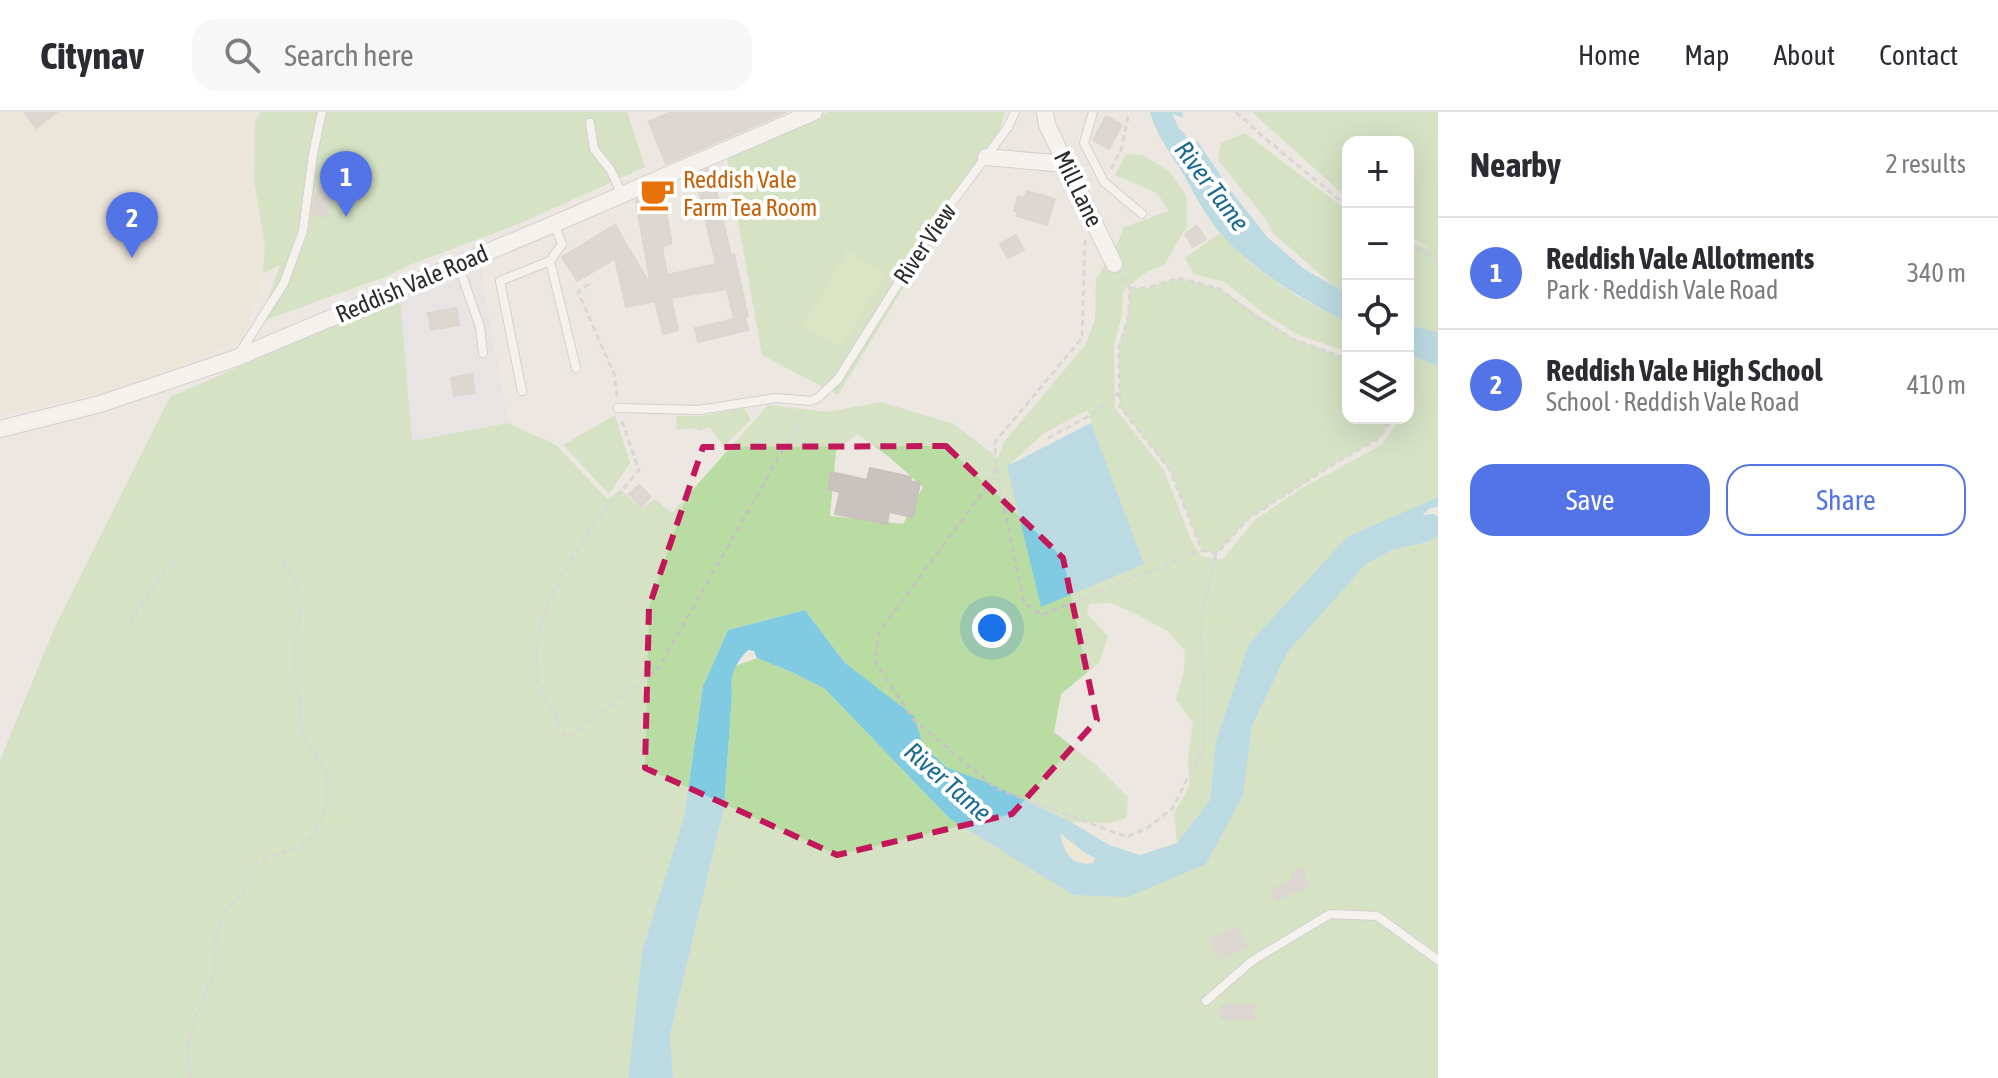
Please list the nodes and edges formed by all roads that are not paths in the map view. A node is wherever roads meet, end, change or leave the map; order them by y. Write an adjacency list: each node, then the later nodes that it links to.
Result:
1 (322, 112): 16 (lane)
2 (814, 112): 9 (street, Reddish Vale Road)
3 (1015, 112): 7 (lane, River View)
4 (1045, 112): 8 (street, Mill Lane)
5 (1093, 112): 10 (lane)
6 (590, 123): 9 (lane)
7 (986, 157): 8 (street); 19 (lane, River View)
8 (1065, 164): 14 (street, Mill Lane)
9 (622, 194): 11 (street, Reddish Vale Road)
10 (1142, 214)
11 (554, 224): 12 (lane); 13 (street, Reddish Vale Road)
12 (550, 261): 17 (lane); 18 (lane)
13 (458, 264): 15 (lane); 16 (street, Reddish Vale Road)
14 (1114, 264)
15 (483, 353)
16 (236, 358): 20 (street, Reddish Vale Road)
17 (576, 368)
18 (522, 391)
19 (618, 408)
20 (0, 429)
21 (1438, 960): 22 (lane)
22 (1206, 1001)

